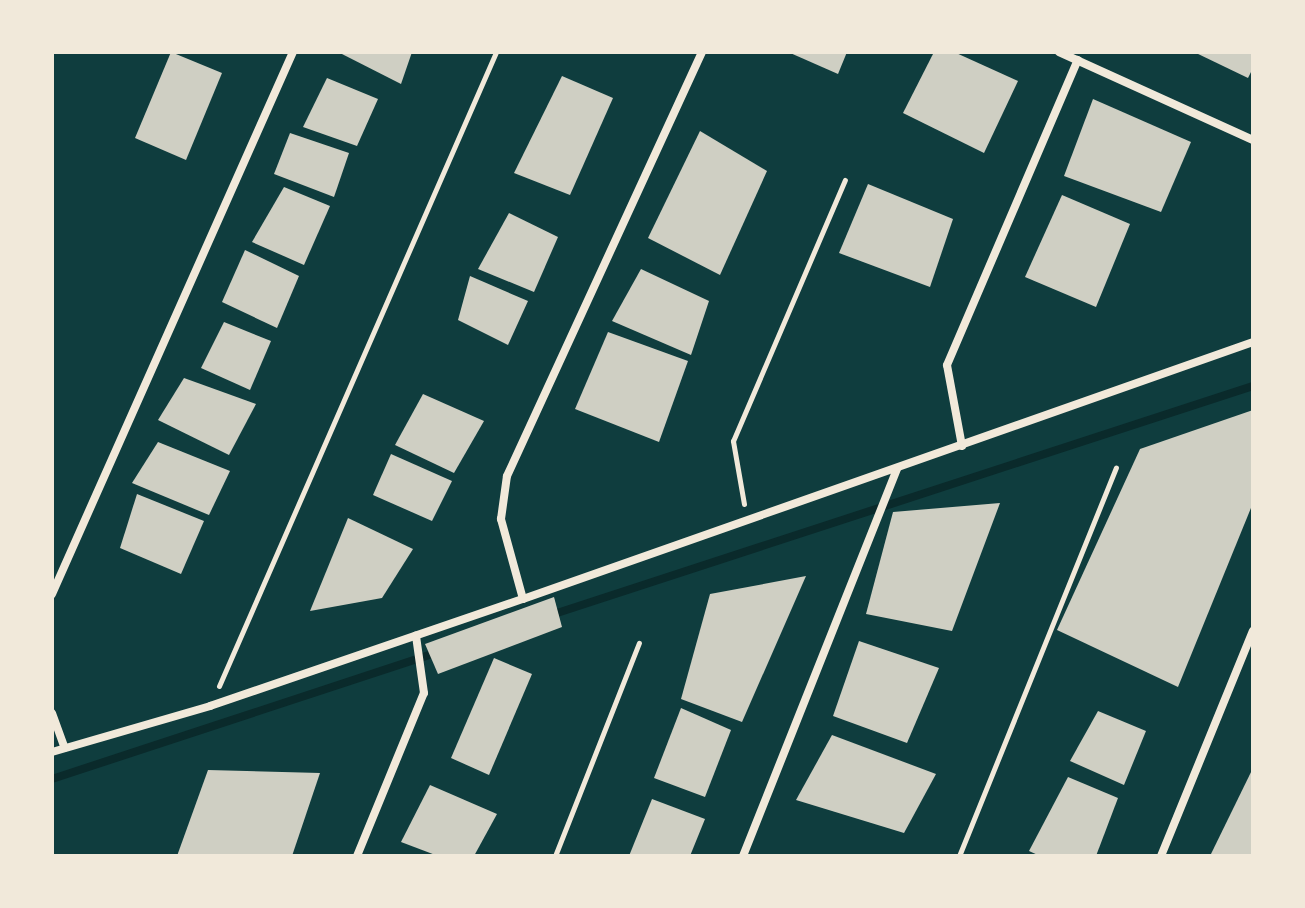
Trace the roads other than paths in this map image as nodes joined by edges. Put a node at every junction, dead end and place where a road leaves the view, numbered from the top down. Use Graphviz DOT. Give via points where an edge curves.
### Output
graph roads {
  1 [pos="293,52"];
  2 [pos="702,52"];
  3 [pos="1059,52"];
  4 [pos="1078,60"];
  5 [pos="1253,140"];
  6 [pos="1253,342"];
  7 [pos="962,446"];
  8 [pos="897,469"];
  9 [pos="52,594"];
  10 [pos="523,599"];
  11 [pos="1253,631"];
  12 [pos="416,636"];
  13 [pos="52,713"];
  14 [pos="65,748"];
  15 [pos="52,752"];
  16 [pos="357,856"];
  17 [pos="743,856"];
  18 [pos="1161,856"];
  1 -- 9 [label="street"];
  2 -- 10 [label="street" via="507,476 501,519"];
  3 -- 4 [label="street"];
  4 -- 5 [label="street"];
  4 -- 7 [label="street" via="947,365"];
  6 -- 7 [label="street"];
  7 -- 8 [label="street"];
  8 -- 10 [label="street"];
  8 -- 17 [label="street"];
  10 -- 12 [label="street"];
  11 -- 18 [label="street"];
  12 -- 14 [label="street" via="210,706"];
  12 -- 16 [label="street" via="424,693"];
  13 -- 14 [label="street"];
  14 -- 15 [label="street"];
}
